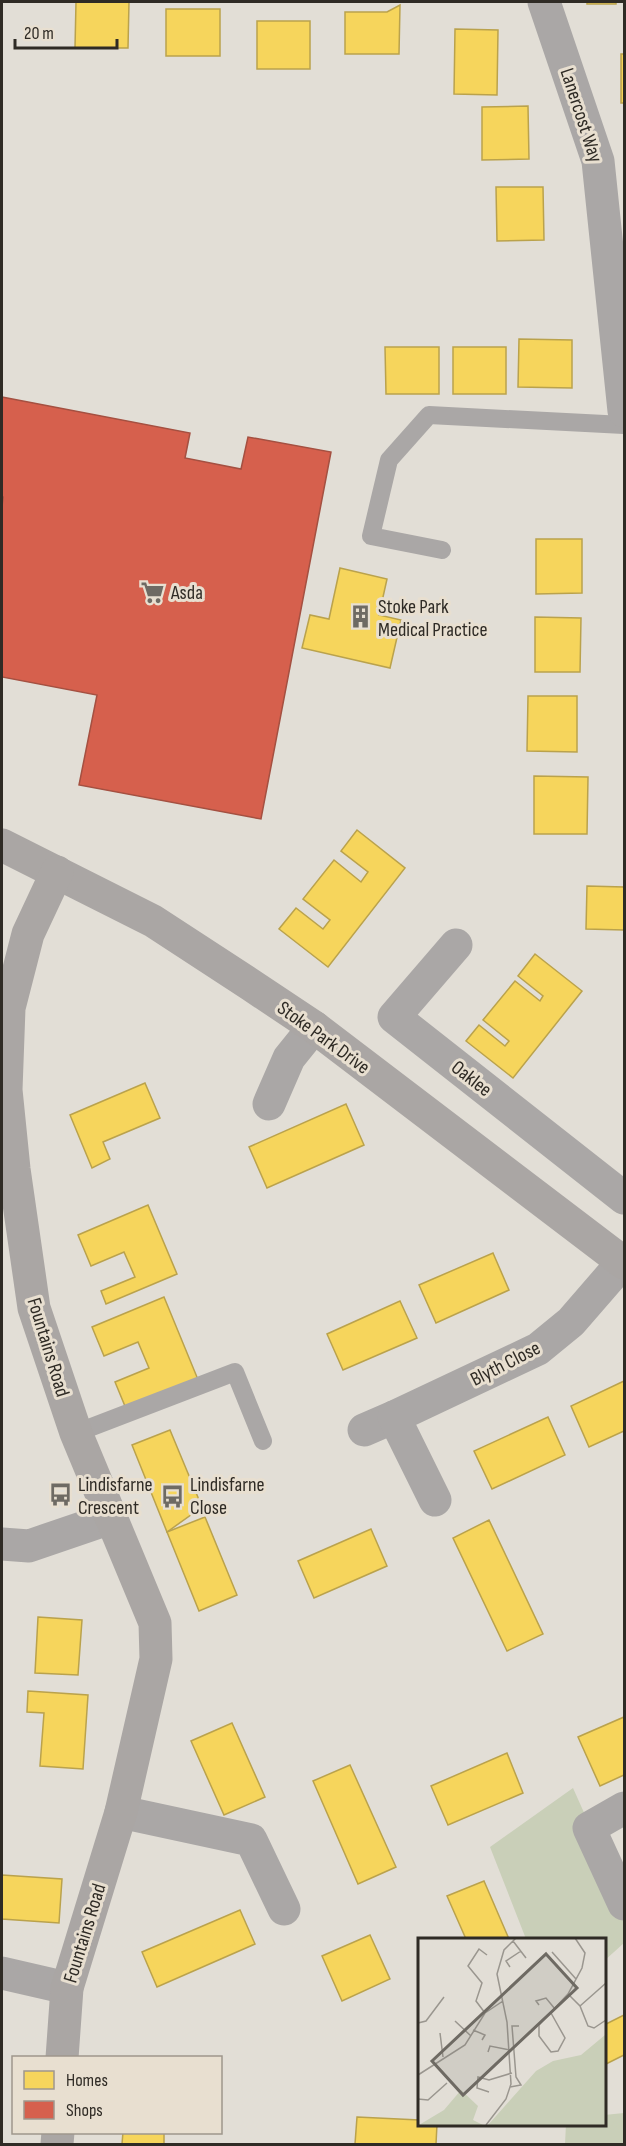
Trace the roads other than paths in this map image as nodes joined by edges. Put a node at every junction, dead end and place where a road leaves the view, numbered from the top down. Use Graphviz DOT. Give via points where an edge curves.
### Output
graph roads {
  1 [pos="544,2"];
  2 [pos="611,160"];
  3 [pos="624,411"];
  4 [pos="624,425"];
  5 [pos="442,550"];
  6 [pos="2,845"];
  7 [pos="57,872"];
  8 [pos="456,945"];
  9 [pos="314,1027"];
  10 [pos="269,1104"];
  11 [pos="8,1169"];
  12 [pos="624,1198"];
  13 [pos="624,1262"];
  14 [pos="394,1417"];
  15 [pos="364,1430"];
  16 [pos="76,1433"];
  17 [pos="263,1441"];
  18 [pos="435,1500"];
  19 [pos="111,1518"];
  20 [pos="2,1544"];
  21 [pos="624,1808"];
  22 [pos="121,1812"];
  23 [pos="624,1904"];
  24 [pos="284,1909"];
  25 [pos="2,1972"];
  26 [pos="67,1988"];
  27 [pos="62,2056"];
  1 -- 2 [label="street, Lanercost Way"];
  2 -- 3 [label="street, Lanercost Way"];
  4 -- 5 [label="lane" via="429,415 389,460 370,536"];
  6 -- 7 [label="street, Stoke Park Drive"];
  7 -- 9 [label="street, Stoke Park Drive" via="153,921"];
  7 -- 11 [label="street, Fountains Road" via="28,934 9,1008"];
  8 -- 12 [label="street, Oaklee" via="394,1017"];
  9 -- 10 [label="street" via="289,1058"];
  9 -- 13 [label="street, Stoke Park Drive"];
  11 -- 16 [label="street, Fountains Road" via="34,1308"];
  13 -- 14 [label="street, Blyth Close" via="571,1322 538,1349"];
  14 -- 15 [label="street, Blyth Close"];
  14 -- 18 [label="street"];
  16 -- 17 [label="lane" via="235,1372"];
  16 -- 19 [label="street, Fountains Road"];
  19 -- 20 [label="street" via="29,1546"];
  19 -- 22 [label="street, Fountains Road" via="155,1623 156,1650"];
  21 -- 23 [label="street" via="589,1828"];
  22 -- 24 [label="street" via="251,1840"];
  22 -- 26 [label="street, Fountains Road"];
  25 -- 26 [label="street"];
  26 -- 27 [label="street, Fountains Road"];
}
